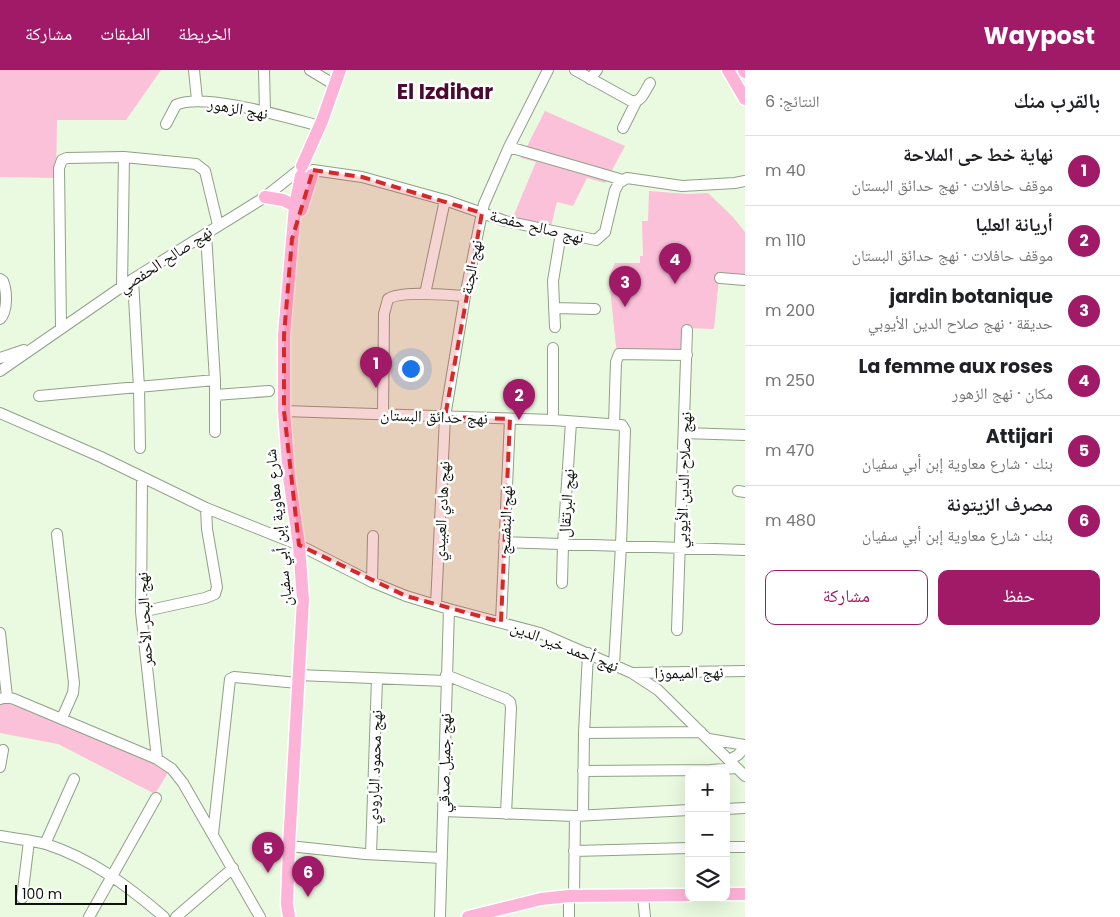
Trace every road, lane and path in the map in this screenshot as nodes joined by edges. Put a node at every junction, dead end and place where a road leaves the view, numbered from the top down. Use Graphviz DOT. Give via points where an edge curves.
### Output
graph roads {
  1 [pos="194,70"];
  2 [pos="264,70"];
  3 [pos="310,70"];
  4 [pos="340,70"];
  5 [pos="548,70"];
  6 [pos="575,70"];
  7 [pos="597,70"];
  8 [pos="728,70"];
  9 [pos="590,79"];
  10 [pos="650,83"];
  11 [pos="335,85"];
  12 [pos="745,99"];
  13 [pos="196,100"];
  14 [pos="636,102"];
  15 [pos="265,112"];
  16 [pos="321,123"];
  17 [pos="166,124"];
  18 [pos="624,128"];
  19 [pos="509,147"];
  20 [pos="124,157"];
  21 [pos="306,171"];
  22 [pos="623,180"];
  23 [pos="740,182"];
  24 [pos="264,197"];
  25 [pos="444,200"];
  26 [pos="295,206"];
  27 [pos="482,213"];
  28 [pos="218,225"];
  29 [pos="561,233"];
  30 [pos="206,234"];
  31 [pos="292,239"];
  32 [pos="720,278"];
  33 [pos="0,279"];
  34 [pos="133,279"];
  35 [pos="745,280"];
  36 [pos="122,287"];
  37 [pos="425,294"];
  38 [pos="465,296"];
  39 [pos="554,308"];
  40 [pos="595,309"];
  41 [pos="0,319"];
  42 [pos="555,327"];
  43 [pos="61,328"];
  44 [pos="687,330"];
  45 [pos="32,348"];
  46 [pos="553,348"];
  47 [pos="687,355"];
  48 [pos="0,358"];
  49 [pos="0,371"];
  50 [pos="214,380"];
  51 [pos="139,388"];
  52 [pos="269,391"];
  53 [pos="215,395"];
  54 [pos="39,396"];
  55 [pos="284,411"];
  56 [pos="0,413"];
  57 [pos="384,415"];
  58 [pos="445,417"];
  59 [pos="510,419"];
  60 [pos="553,420"];
  61 [pos="571,422"];
  62 [pos="614,424"];
  63 [pos="215,432"];
  64 [pos="684,433"];
  65 [pos="745,435"];
  66 [pos="140,448"];
  67 [pos="142,478"];
  68 [pos="206,508"];
  69 [pos="57,534"];
  70 [pos="373,536"];
  71 [pos="504,542"];
  72 [pos="563,544"];
  73 [pos="299,545"];
  74 [pos="621,546"];
  75 [pos="680,548"];
  76 [pos="745,550"];
  77 [pos="372,582"];
  78 [pos="562,583"];
  79 [pos="436,605"];
  80 [pos="449,609"];
  81 [pos="141,612"];
  82 [pos="502,622"];
  83 [pos="677,630"];
  84 [pos="0,633"];
  85 [pos="0,638"];
  86 [pos="588,652"];
  87 [pos="614,664"];
  88 [pos="745,671"];
  89 [pos="632,673"];
  90 [pos="446,678"];
  91 [pos="298,679"];
  92 [pos="377,679"];
  93 [pos="3,698"];
  94 [pos="62,718"];
  95 [pos="584,733"];
  96 [pos="705,736"];
  97 [pos="745,746"];
  98 [pos="2,750"];
  99 [pos="745,751"];
  100 [pos="727,758"];
  101 [pos="157,759"];
  102 [pos="0,767"];
  103 [pos="583,771"];
  104 [pos="741,772"];
  105 [pos="74,779"];
  106 [pos="156,798"];
  107 [pos="745,808"];
  108 [pos="730,809"];
  109 [pos="685,810"];
  110 [pos="443,811"];
  111 [pos="506,814"];
  112 [pos="579,815"];
  113 [pos="213,834"];
  114 [pos="0,836"];
  115 [pos="30,841"];
  116 [pos="45,844"];
  117 [pos="289,846"];
  118 [pos="730,847"];
  119 [pos="745,847"];
  120 [pos="685,848"];
  121 [pos="574,851"];
  122 [pos="371,854"];
  123 [pos="442,858"];
  124 [pos="233,868"];
  125 [pos="113,876"];
  126 [pos="730,894"];
  127 [pos="745,894"];
  128 [pos="572,895"];
  129 [pos="685,895"];
  130 [pos="643,896"];
  131 [pos="22,898"];
  132 [pos="287,904"];
  133 [pos="89,917"];
  134 [pos="164,917"];
  135 [pos="176,917"];
  136 [pos="260,917"];
  137 [pos="284,917"];
  138 [pos="288,917"];
  139 [pos="440,917"];
  140 [pos="468,917"];
  141 [pos="569,917"];
  142 [pos="645,917"];
  1 -- 13 [label="street"];
  2 -- 15 [label="street"];
  3 -- 11 [label="street"];
  4 -- 11 [label="main road, شارع معاوية إبن أبي سفيان"];
  5 -- 19 [label="street, نهج الجنة"];
  6 -- 9 [label="street"];
  7 -- 9 [label="street"];
  8 -- 12 [label="main road"];
  9 -- 14 [label="street"];
  10 -- 14 [label="street"];
  11 -- 16 [label="main road, شارع معاوية إبن أبي سفيان"];
  13 -- 15 [label="street, نهج الزهور"];
  13 -- 17 [label="street, نهج الزهور" via="176,105"];
  14 -- 18 [label="street"];
  15 -- 16 [label="street, نهج الزهور"];
  16 -- 21 [label="main road, شارع معاوية إبن أبي سفيان"];
  19 -- 22 [label="street"];
  19 -- 27 [label="street, نهج الجنة"];
  20 -- 28 [label="street" via="202,167"];
  20 -- 36 [label="street"];
  20 -- 43 [label="street" via="67,158 60,162"];
  21 -- 24 [label="street, نهج صالح الحفصي"];
  21 -- 25 [label="street, نهج صالح حفصة" via="362,177"];
  21 -- 26 [label="main road, شارع معاوية إبن أبي سفيان"];
  21 -- 31 [label="main road, شارع معاوية إبن أبي سفيان"];
  22 -- 23 [label="street" via="682,186"];
  22 -- 29 [label="street, نهج صالح حفصة" via="615,190 602,236 596,240"];
  24 -- 26 [label="main road"];
  24 -- 28 [label="street, نهج صالح الحفصي"];
  25 -- 27 [label="street, نهج صالح حفصة"];
  25 -- 37 [label="street"];
  26 -- 31 [label="main road, شارع معاوية إبن أبي سفيان"];
  27 -- 29 [label="street, نهج صالح حفصة"];
  27 -- 38 [label="street, نهج الجنة"];
  28 -- 30 [label="street, نهج صالح الحفصي"];
  29 -- 39 [label="street" via="553,281"];
  30 -- 34 [label="street, نهج صالح الحفصي"];
  30 -- 50 [label="street"];
  31 -- 55 [label="main road, شارع معاوية إبن أبي سفيان" via="284,334"];
  32 -- 35 [label="street"];
  33 -- 41 [label="street" via="5,287 5,310"];
  34 -- 36 [label="street, نهج صالح الحفصي"];
  34 -- 51 [label="street"];
  36 -- 43 [label="street, نهج صالح الحفصي"];
  37 -- 38 [label="street"];
  37 -- 57 [label="street" via="393,296 385,305"];
  38 -- 58 [label="street, نهج الجنة"];
  39 -- 40 [label="street"];
  39 -- 42 [label="street"];
  43 -- 45 [label="street, نهج صالح الحفصي"];
  44 -- 47 [label="street, نهج صلاح الدين الأيوبي"];
  45 -- 48 [label="street, نهج صالح الحفصي"];
  45 -- 49 [label="street, نهج صالح الحفصي"];
  46 -- 60 [label="street"];
  47 -- 62 [label="street" via="619,354"];
  47 -- 64 [label="street, نهج صلاح الدين الأيوبي"];
  50 -- 51 [label="street"];
  50 -- 53 [label="street"];
  51 -- 54 [label="street"];
  51 -- 66 [label="street"];
  52 -- 53 [label="street"];
  53 -- 63 [label="street"];
  55 -- 57 [label="street, نهج حدائق البستان"];
  55 -- 73 [label="main road, شارع معاوية إبن أبي سفيان"];
  56 -- 67 [label="street, نهج أحمد خير الدين"];
  57 -- 58 [label="street, نهج حدائق البستان"];
  58 -- 59 [label="street, نهج حدائق البستان"];
  58 -- 79 [label="street, نهج هادي العبيدي"];
  59 -- 60 [label="street, نهج حدائق البستان"];
  59 -- 71 [label="street, نهج البنفسج"];
  60 -- 61 [label="street, نهج حدائق البستان"];
  61 -- 62 [label="street, نهج حدائق البستان"];
  61 -- 72 [label="street, نهج البرتقال"];
  62 -- 74 [label="street" via="625,430"];
  64 -- 65 [label="street"];
  64 -- 75 [label="street, نهج صلاح الدين الأيوبي"];
  67 -- 68 [label="street, نهج أحمد خير الدين"];
  67 -- 81 [label="street, نهج البحر الأحمر"];
  68 -- 73 [label="street, نهج أحمد خير الدين"];
  68 -- 81 [label="street" via="217,587 215,594"];
  69 -- 94 [label="street" via="74,683"];
  70 -- 77 [label="street"];
  71 -- 72 [label="street"];
  71 -- 82 [label="street, نهج البنفسج"];
  72 -- 74 [label="street"];
  72 -- 78 [label="street, نهج البرتقال"];
  73 -- 77 [label="street, نهج أحمد خير الدين"];
  73 -- 91 [label="main road, شارع معاوية إبن أبي سفيان" via="303,600"];
  74 -- 75 [label="street"];
  74 -- 87 [label="street"];
  75 -- 76 [label="street"];
  75 -- 83 [label="street, نهج صلاح الدين الأيوبي"];
  77 -- 79 [label="street, نهج أحمد خير الدين"];
  79 -- 80 [label="street, نهج أحمد خير الدين"];
  80 -- 82 [label="street, نهج أحمد خير الدين"];
  80 -- 90 [label="street, نهج جميل صدقي"];
  81 -- 101 [label="street, نهج البحر الأحمر"];
  82 -- 86 [label="street, نهج أحمد خير الدين"];
  84 -- 85 [label="street"];
  85 -- 93 [label="street"];
  86 -- 87 [label="street, نهج أحمد خير الدين"];
  86 -- 95 [label="street"];
  87 -- 89 [label="street, نهج أحمد خير الدين"];
  88 -- 89 [label="street, نهج الميموزا"];
  89 -- 96 [label="street, نهج أحمد خير الدين" via="658,690"];
  90 -- 92 [label="street"];
  90 -- 110 [label="street, نهج جميل صدقي"];
  90 -- 111 [label="street" via="510,702"];
  91 -- 92 [label="street"];
  91 -- 113 [label="street" via="230,679"];
  91 -- 117 [label="main road, شارع معاوية إبن أبي سفيان"];
  92 -- 122 [label="street, نهج محمود البارودي"];
  93 -- 94 [label="street"];
  94 -- 101 [label="street"];
  95 -- 96 [label="street"];
  95 -- 103 [label="street"];
  96 -- 97 [label="street"];
  96 -- 100 [label="street, نهج أحمد خير الدين"];
  97 -- 100 [label="street" via="734,748"];
  98 -- 102 [label="street"];
  99 -- 104 [label="street"];
  100 -- 104 [label="street, نهج أحمد خير الدين"];
  101 -- 113 [label="street" via="178,775"];
  103 -- 104 [label="street"];
  103 -- 112 [label="street"];
  105 -- 116 [label="street"];
  106 -- 125 [label="street"];
  107 -- 108 [label="street"];
  109 -- 112 [label="street"];
  110 -- 111 [label="street"];
  110 -- 123 [label="street, نهج جميل صدقي"];
  111 -- 112 [label="street"];
  112 -- 121 [label="street"];
  113 -- 124 [label="street"];
  114 -- 115 [label="street"];
  115 -- 116 [label="street"];
  115 -- 131 [label="street"];
  116 -- 125 [label="street"];
  117 -- 122 [label="street"];
  117 -- 132 [label="main road, شارع معاوية إبن أبي سفيان"];
  118 -- 119 [label="street"];
  120 -- 121 [label="street"];
  121 -- 128 [label="street"];
  122 -- 123 [label="street"];
  123 -- 139 [label="street, نهج جميل صدقي"];
  124 -- 135 [label="street"];
  124 -- 136 [label="street"];
  125 -- 133 [label="street"];
  125 -- 134 [label="street"];
  126 -- 127 [label="main road"];
  128 -- 130 [label="main road"];
  128 -- 140 [label="main road" via="541,899"];
  128 -- 141 [label="street"];
  129 -- 130 [label="main road"];
  130 -- 142 [label="street"];
  132 -- 137 [label="main road, شارع معاوية إبن أبي سفيان"];
  132 -- 138 [label="main road, شارع معاوية إبن أبي سفيان"];
}
